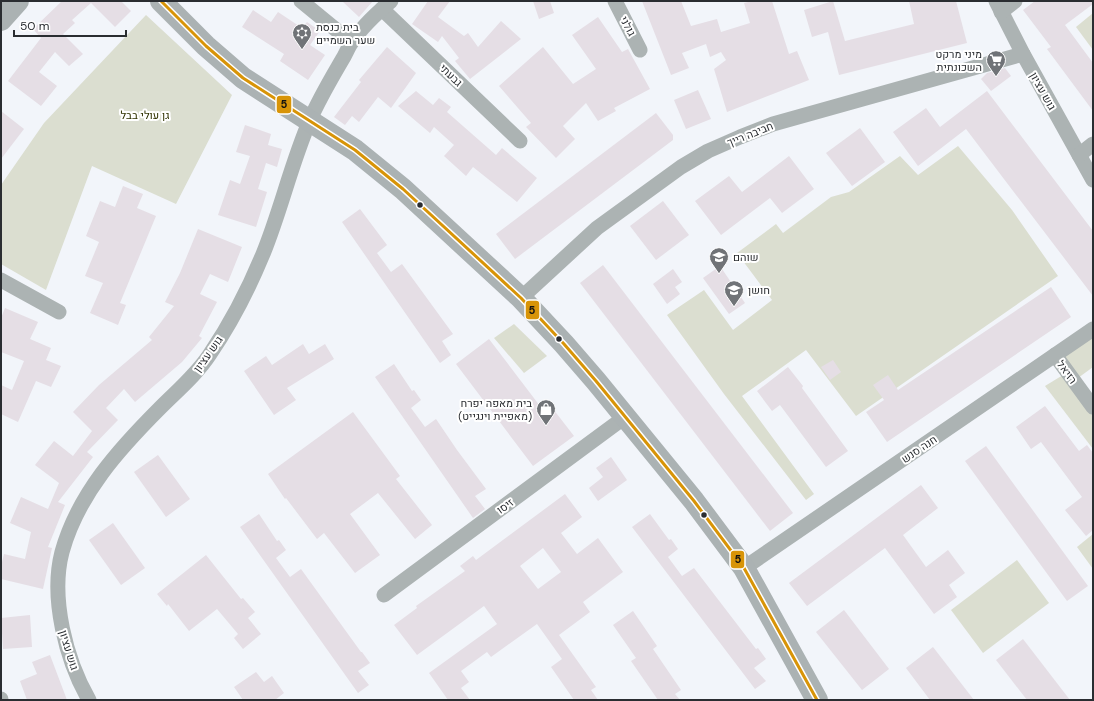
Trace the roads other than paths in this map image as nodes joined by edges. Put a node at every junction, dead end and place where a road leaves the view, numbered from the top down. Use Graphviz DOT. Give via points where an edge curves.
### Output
graph roads {
  1 [pos="18,1"];
  2 [pos="161,1"];
  3 [pos="301,1"];
  4 [pos="615,1"];
  5 [pos="1015,1"];
  6 [pos="386,5"];
  7 [pos="999,6"];
  8 [pos="1,20"];
  9 [pos="351,42"];
  10 [pos="640,50"];
  11 [pos="1023,54"];
  12 [pos="310,120"];
  13 [pos="520,141"];
  14 [pos="1093,144"];
  15 [pos="1079,155"];
  16 [pos="1093,180"];
  17 [pos="1,280"];
  18 [pos="521,298"];
  19 [pos="59,312"];
  20 [pos="1093,329"];
  21 [pos="1055,355"];
  22 [pos="1093,407"];
  23 [pos="625,417"];
  24 [pos="744,568"];
  25 [pos="384,595"];
  26 [pos="815,698"];
  27 [pos="86,699"];
  1 -- 8 [label="street"];
  2 -- 12 [label="street" via="206,46 243,78"];
  3 -- 9 [label="street"];
  4 -- 10 [label="street, גולני"];
  5 -- 7 [label="street"];
  6 -- 9 [label="street, גוש עציון"];
  6 -- 13 [label="street, גבעתי"];
  7 -- 11 [label="street, גוש עציון"];
  9 -- 12 [label="street, גוש עציון"];
  11 -- 15 [label="street, גוש עציון"];
  11 -- 18 [label="street, חביבה רייך" via="773,124 708,151 681,166 596,228"];
  12 -- 18 [label="street" via="355,150 403,189"];
  12 -- 27 [label="street, גוש עציון" via="263,254 230,322 209,356 187,382 134,434 109,464 86,494 71,525 62,554 58,585 60,617 69,653"];
  14 -- 15 [label="street"];
  15 -- 16 [label="street, גוש עציון"];
  17 -- 19 [label="street"];
  18 -- 23 [label="street" via="564,344"];
  20 -- 21 [label="street, חנה סנש"];
  21 -- 22 [label="street, רזיאל"];
  21 -- 24 [label="street, חנה סנש"];
  23 -- 24 [label="street" via="694,501"];
  23 -- 25 [label="street, זיסו"];
  24 -- 26 [label="street"];
}
